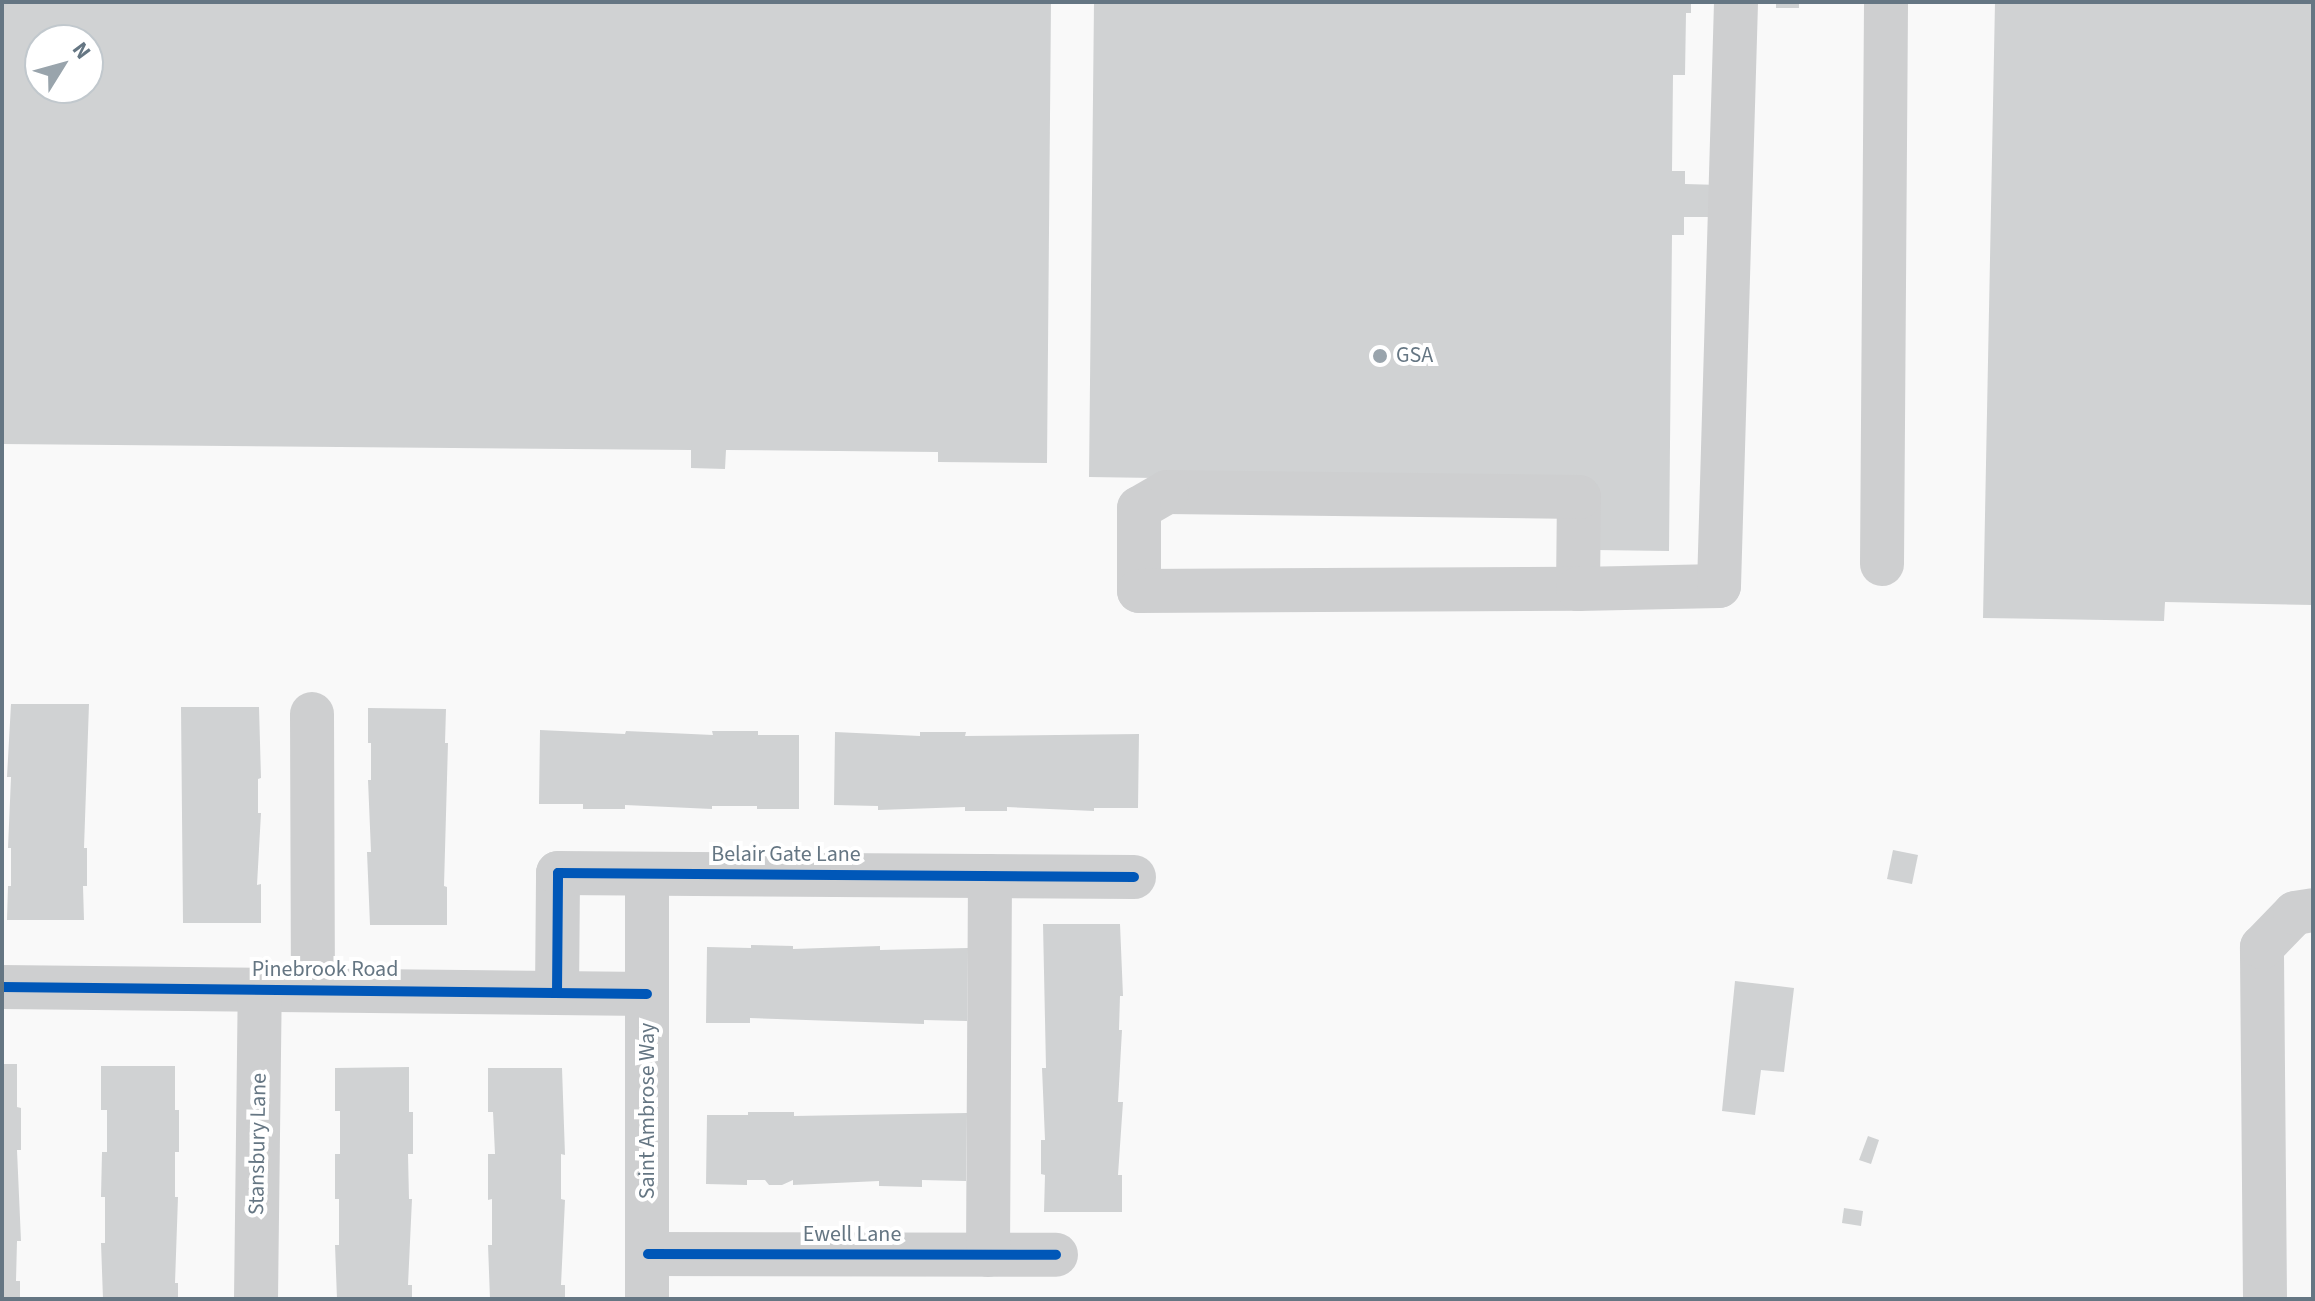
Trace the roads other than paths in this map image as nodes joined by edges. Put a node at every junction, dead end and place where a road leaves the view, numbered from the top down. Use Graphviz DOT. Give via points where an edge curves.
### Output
graph roads {
  1 [pos="1736,2"];
  2 [pos="1886,2"];
  3 [pos="1882,564"];
  4 [pos="1578,589"];
  5 [pos="312,714"];
  6 [pos="647,875"];
  7 [pos="990,876"];
  8 [pos="1134,877"];
  9 [pos="2313,910"];
  10 [pos="2,987"];
  11 [pos="260,990"];
  12 [pos="313,990"];
  13 [pos="557,993"];
  14 [pos="647,994"];
  15 [pos="648,1254"];
  16 [pos="988,1255"];
  17 [pos="1056,1255"];
  18 [pos="256,1299"];
  19 [pos="647,1299"];
  20 [pos="2265,1299"];
  1 -- 4 [label="street" via="1719,586"];
  2 -- 3 [label="street"];
  4 -- 4 [label="street" via="1139,591 1139,508 1167,492 1579,497"];
  5 -- 12 [label="street"];
  6 -- 7 [label="street, Belair Gate Lane"];
  6 -- 13 [label="street, Belair Gate Lane" via="558,873"];
  6 -- 14 [label="street, Saint Ambrose Way"];
  7 -- 8 [label="street, Belair Gate Lane"];
  7 -- 16 [label="street"];
  9 -- 20 [label="street" via="2295,913 2262,947"];
  10 -- 11 [label="street, Pinebrook Road"];
  11 -- 12 [label="street, Pinebrook Road"];
  11 -- 18 [label="street, Stansbury Lane"];
  12 -- 13 [label="street, Pinebrook Road"];
  13 -- 14 [label="street, Pinebrook Road"];
  14 -- 15 [label="street, Saint Ambrose Way"];
  15 -- 16 [label="street, Ewell Lane"];
  15 -- 19 [label="street, Saint Ambrose Way"];
  16 -- 17 [label="street, Ewell Lane"];
}
